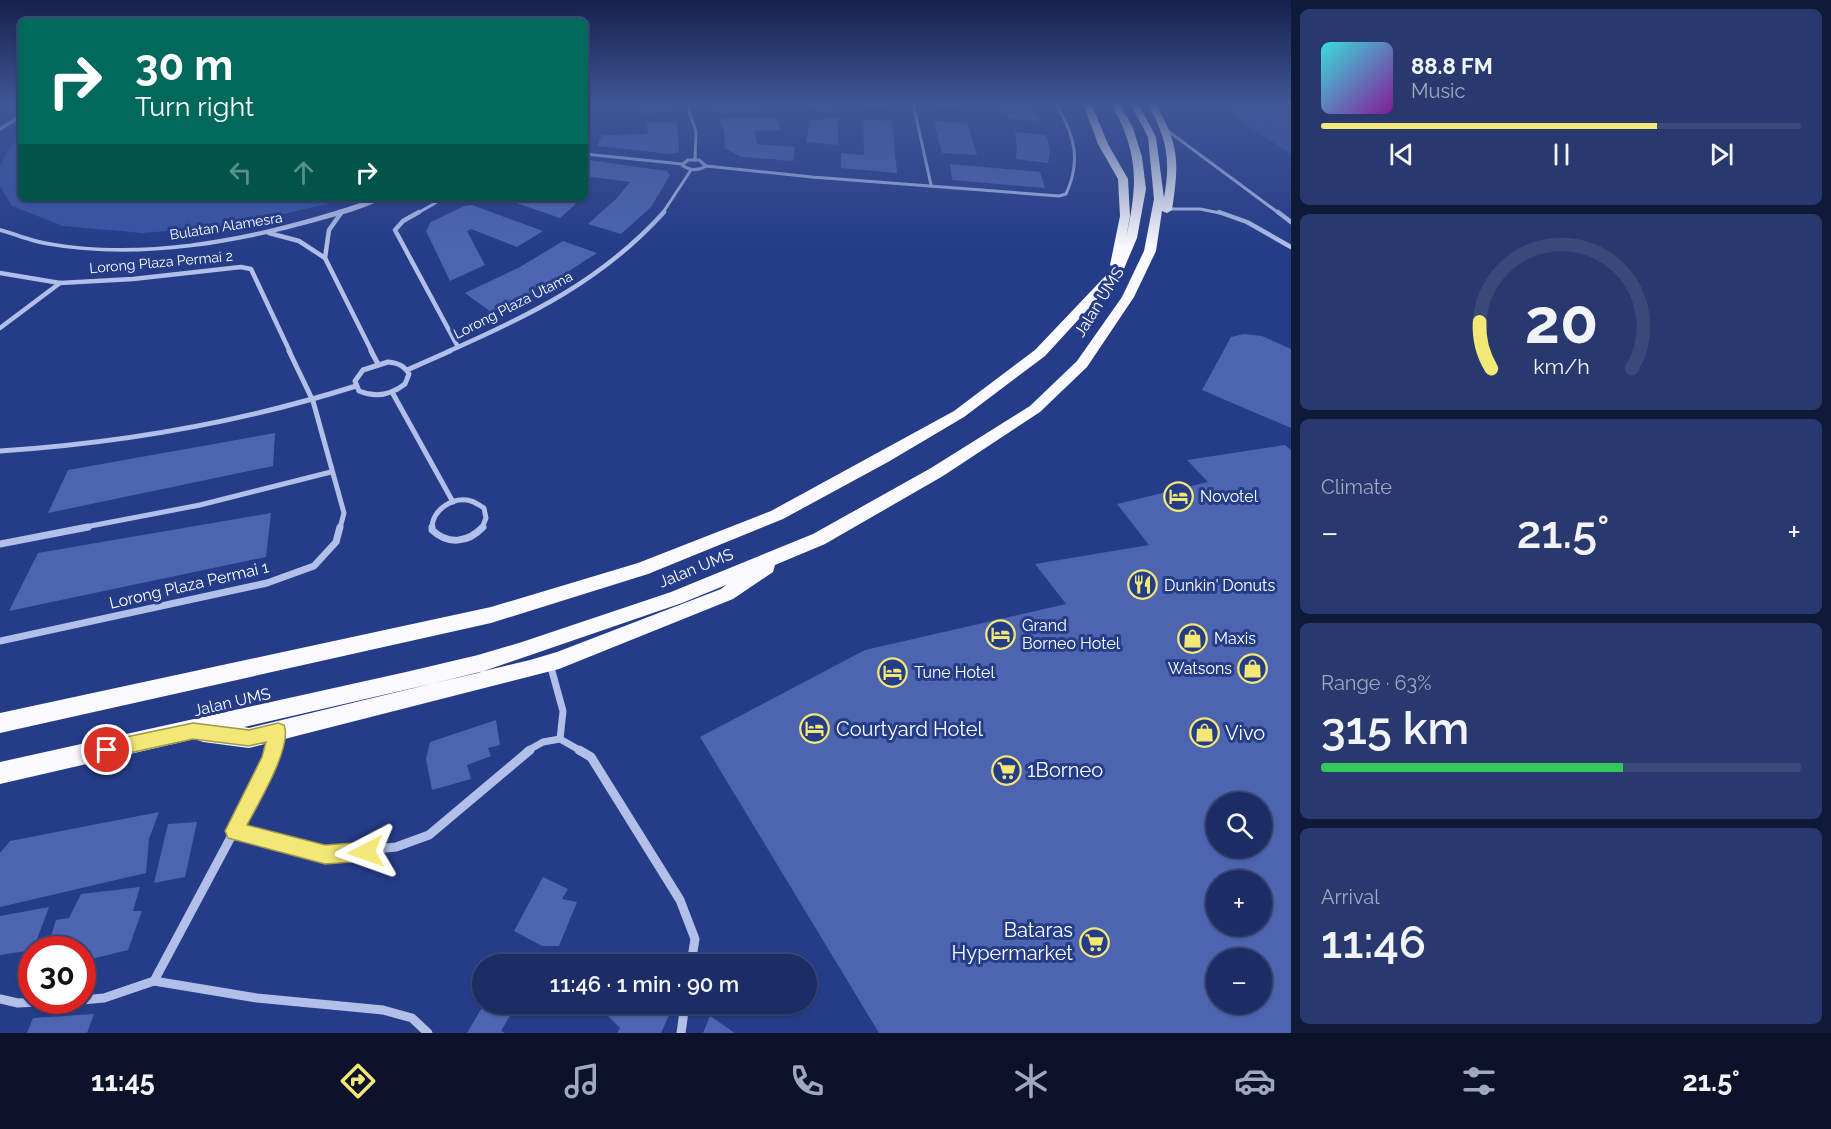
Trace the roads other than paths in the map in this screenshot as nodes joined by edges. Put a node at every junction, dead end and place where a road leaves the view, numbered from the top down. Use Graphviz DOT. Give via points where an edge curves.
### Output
graph roads {
  1 [pos="695,151"];
  2 [pos="924,151"];
  3 [pos="1076,151"];
  4 [pos="1107,151"];
  5 [pos="1135,151"];
  6 [pos="1154,151"];
  7 [pos="1173,151"];
  8 [pos="1195,151"];
  9 [pos="588,154"];
  10 [pos="695,160"];
  11 [pos="682,164"];
  12 [pos="706,166"];
  13 [pos="691,170"];
  14 [pos="931,185"];
  15 [pos="373,201"];
  16 [pos="439,201"];
  17 [pos="1167,209"];
  18 [pos="341,213"];
  19 [pos="1291,222"];
  20 [pos="0,230"];
  21 [pos="270,233"];
  22 [pos="1291,247"];
  23 [pos="325,258"];
  24 [pos="1117,272"];
  25 [pos="0,273"];
  26 [pos="60,283"];
  27 [pos="1128,297"];
  28 [pos="0,328"];
  29 [pos="458,347"];
  30 [pos="378,364"];
  31 [pos="407,369"];
  32 [pos="356,386"];
  33 [pos="392,392"];
  34 [pos="313,401"];
  35 [pos="0,452"];
  36 [pos="331,472"];
  37 [pos="453,502"];
  38 [pos="0,544"];
  39 [pos="790,551"];
  40 [pos="0,641"];
  41 [pos="549,663"];
  42 [pos="0,723"];
  43 [pos="193,731"];
  44 [pos="278,731"];
  45 [pos="560,739"];
  46 [pos="0,773"];
  47 [pos="234,831"];
  48 [pos="693,954"];
  49 [pos="154,981"];
  50 [pos="0,999"];
  51 [pos="96,999"];
  52 [pos="18,1003"];
  53 [pos="684,1014"];
  54 [pos="428,1033"];
  55 [pos="681,1033"];
  1 -- 10 [label="street"];
  2 -- 14 [label="street"];
  3 -- 14 [label="street" via="1075,178 1066,194 1059,196"];
  4 -- 24 [label="highway" via="1123,179 1125,216 1116,254"];
  5 -- 24 [label="highway, Jalan UMS" via="1141,189 1132,238"];
  6 -- 27 [label="highway, Jalan UMS" via="1159,199 1149,251"];
  7 -- 17 [label="highway" via="1175,160"];
  8 -- 19 [label="street"];
  9 -- 11 [label="street"];
  10 -- 11 [label="street"];
  10 -- 12 [label="street"];
  11 -- 13 [label="street"];
  12 -- 13 [label="street"];
  12 -- 14 [label="street"];
  13 -- 29 [label="street, Lorong Plaza Utama" via="681,192 657,223 624,253 582,283"];
  15 -- 18 [label="street, Bulatan Alamesra"];
  16 -- 29 [label="street" via="403,221 395,230"];
  17 -- 22 [label="street" via="1199,207 1226,213 1247,220"];
  17 -- 27 [label="highway" via="1153,272"];
  18 -- 21 [label="street, Bulatan Alamesra"];
  18 -- 23 [label="street" via="329,230"];
  20 -- 21 [label="street, Bulatan Alamesra" via="23,240 95,249 180,247"];
  21 -- 23 [label="street" via="297,240"];
  23 -- 30 [label="street"];
  24 -- 42 [label="highway, Jalan UMS" via="1040,353 959,414 777,515 642,569 491,615"];
  25 -- 26 [label="street, Lorong Plaza Permai 2"];
  26 -- 28 [label="street"];
  26 -- 34 [label="street, Lorong Plaza Permai 2" via="241,267 251,270"];
  27 -- 39 [label="highway, Jalan UMS" via="1082,364 1035,409 937,472 819,539"];
  29 -- 31 [label="street, Lorong Plaza Utama"];
  30 -- 31 [label="street" via="396,363"];
  30 -- 32 [label="street" via="363,370"];
  31 -- 33 [label="street" via="405,384"];
  32 -- 33 [label="street" via="366,394"];
  32 -- 34 [label="street"];
  33 -- 37 [label="street"];
  34 -- 35 [label="street" via="159,434"];
  34 -- 36 [label="street, Lorong Plaza Permai 1"];
  36 -- 38 [label="street" via="200,505"];
  36 -- 40 [label="street, Lorong Plaza Permai 1" via="344,513 336,542 314,566 267,583"];
  37 -- 37 [label="street" via="438,510 432,530 443,539 460,541 483,528 484,508 471,501"];
  39 -- 41 [label="highway" via="736,590"];
  39 -- 43 [label="highway, Jalan UMS" via="676,598 478,664"];
  41 -- 44 [label="highway"];
  41 -- 45 [label="street" via="563,711"];
  43 -- 44 [label="highway" via="249,738"];
  43 -- 46 [label="highway, Jalan UMS"];
  44 -- 47 [label="street" via="270,759"];
  45 -- 47 [label="street" via="543,741 521,755 429,835 396,847 325,854"];
  45 -- 48 [label="street" via="591,758 680,900 695,939"];
  47 -- 49 [label="street"];
  49 -- 51 [label="street"];
  49 -- 54 [label="street" via="257,998 383,1010 412,1018"];
  50 -- 52 [label="street"];
  53 -- 55 [label="street"];
}
